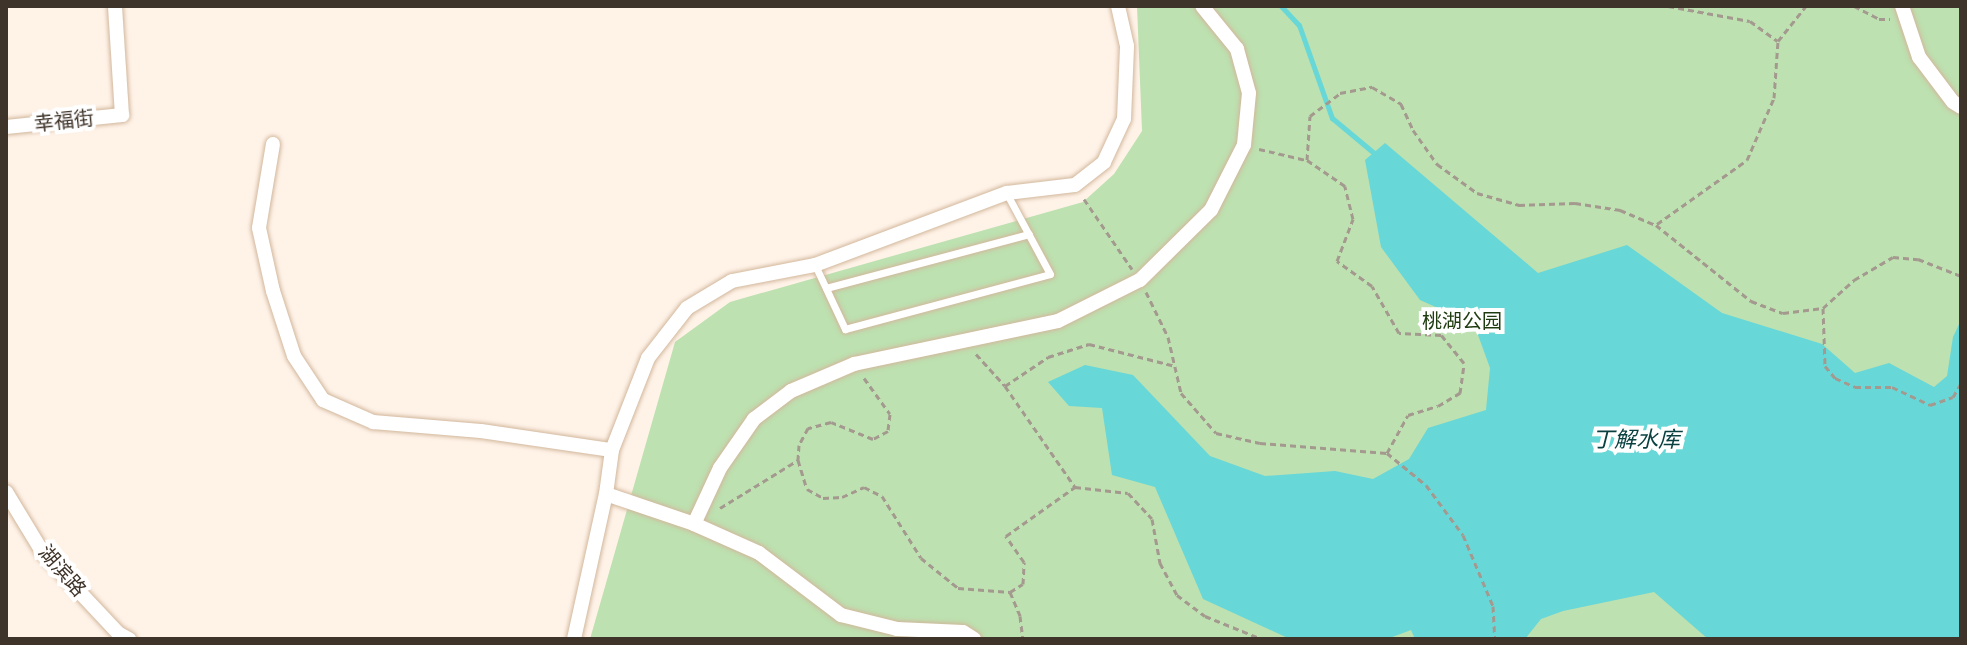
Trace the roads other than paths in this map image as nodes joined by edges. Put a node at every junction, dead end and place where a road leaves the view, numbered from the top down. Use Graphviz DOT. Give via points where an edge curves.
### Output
graph roads {
  1 [pos="115,6"];
  2 [pos="1118,6"];
  3 [pos="1202,6"];
  4 [pos="1904,13"];
  5 [pos="1961,107"];
  6 [pos="6,127"];
  7 [pos="273,144"];
  8 [pos="1007,193"];
  9 [pos="1029,234"];
  10 [pos="815,265"];
  11 [pos="826,288"];
  12 [pos="612,450"];
  13 [pos="6,492"];
  14 [pos="606,494"];
  15 [pos="694,524"];
  16 [pos="129,639"];
  17 [pos="574,639"];
  18 [pos="974,639"];
  1 -- 6 [label="street, 幸福街" via="122,115"];
  2 -- 8 [label="street" via="1127,46 1124,119 1104,162 1075,185"];
  3 -- 15 [label="street" via="1237,49 1249,93 1244,145 1211,210 1140,280 1058,321 854,364 791,391 754,419 720,468"];
  4 -- 5 [label="street" via="1919,57"];
  7 -- 12 [label="street" via="259,228 294,356 323,400 373,422"];
  8 -- 9 [label="lane"];
  8 -- 10 [label="street"];
  9 -- 11 [label="lane"];
  9 -- 11 [label="lane" via="1050,274 845,329"];
  10 -- 11 [label="lane"];
  10 -- 12 [label="street" via="732,281 687,308 648,358"];
  12 -- 14 [label="street"];
  13 -- 16 [label="street, 湖滨路" via="43,553"];
  14 -- 15 [label="street"];
  14 -- 17 [label="street"];
  15 -- 18 [label="street" via="759,553 841,615 897,629 963,632"];
}
